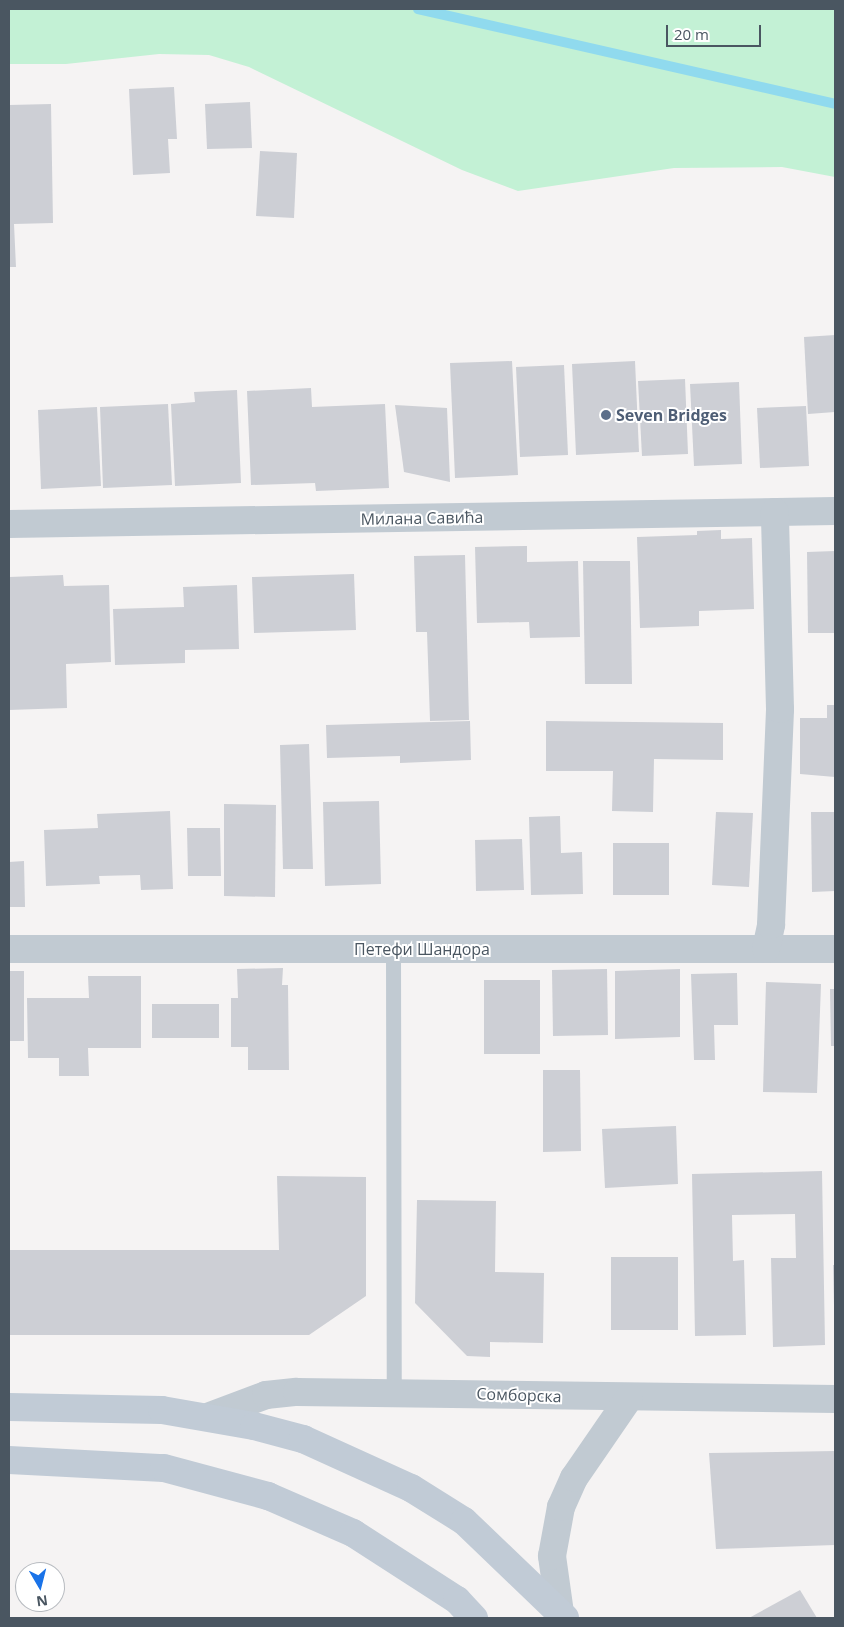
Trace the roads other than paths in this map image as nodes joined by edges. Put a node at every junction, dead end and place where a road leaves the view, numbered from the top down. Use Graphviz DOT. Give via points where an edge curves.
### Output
graph roads {
  1 [pos="775,512"];
  2 [pos="835,512"];
  3 [pos="9,524"];
  4 [pos="9,949"];
  5 [pos="393,949"];
  6 [pos="766,949"];
  7 [pos="835,949"];
  8 [pos="394,1391"];
  9 [pos="629,1398"];
  10 [pos="835,1399"];
  11 [pos="9,1407"];
  12 [pos="207,1418"];
  13 [pos="9,1460"];
  14 [pos="563,1616"];
  15 [pos="474,1618"];
  1 -- 2 [label="street, Милана Савића"];
  1 -- 3 [label="street, Милана Савића"];
  1 -- 6 [label="street" via="780,709 771,925"];
  4 -- 5 [label="street, Петефи Шандора"];
  5 -- 6 [label="street, Петефи Шандора"];
  5 -- 8 [label="lane"];
  6 -- 7 [label="street, Петефи Шандора"];
  8 -- 9 [label="street, Сомборска"];
  8 -- 12 [label="street, Сомборска" via="266,1395"];
  9 -- 10 [label="street, Сомборска"];
  9 -- 14 [label="street" via="574,1478 561,1507 552,1556"];
  11 -- 12 [label="main road" via="105,1407"];
  12 -- 14 [label="main road" via="303,1439 411,1488 464,1521"];
  13 -- 15 [label="main road" via="83,1460 164,1468 268,1496 353,1534 457,1600"];
}
